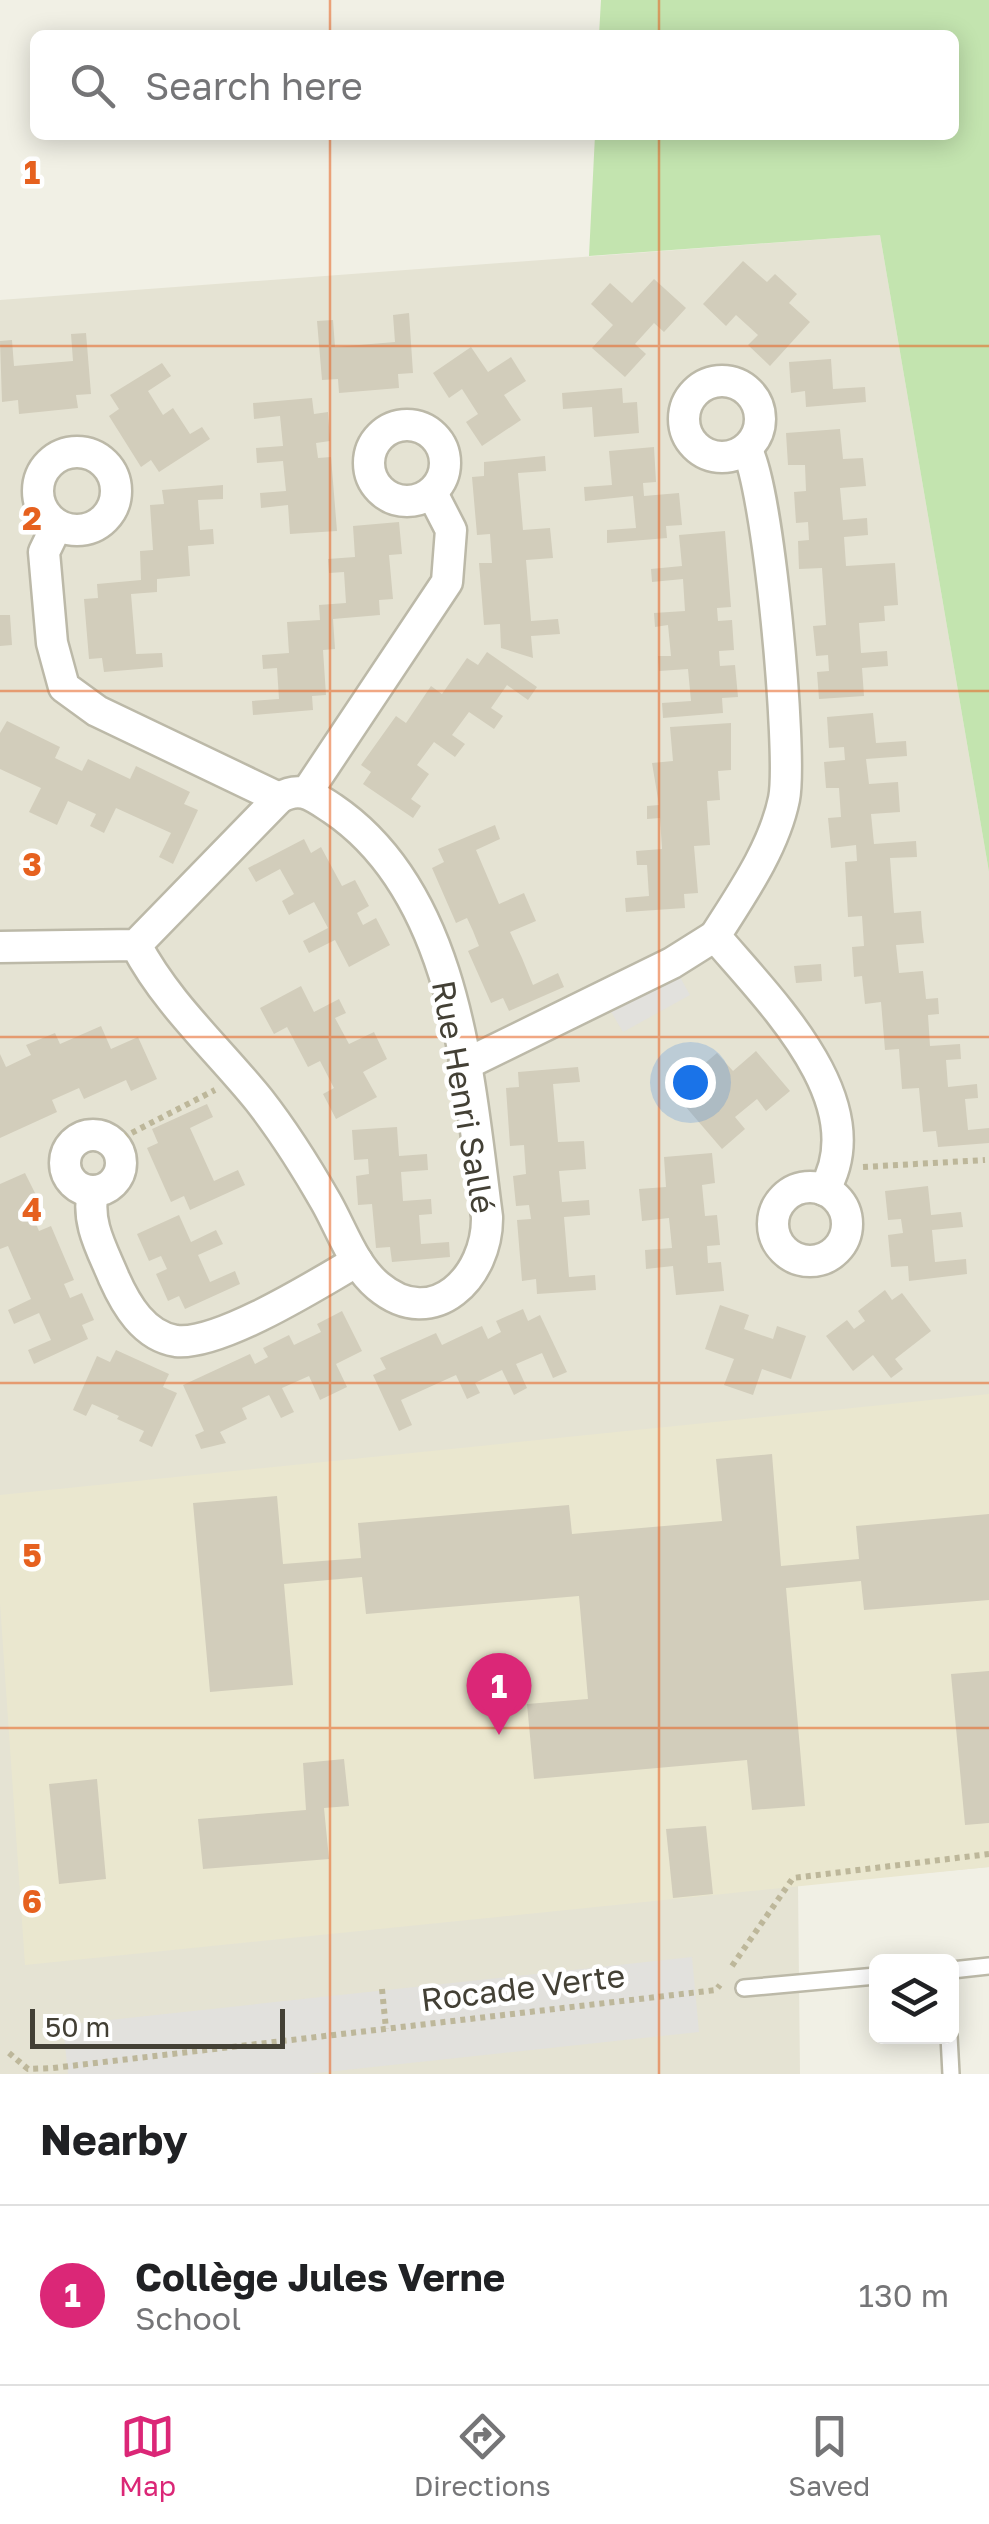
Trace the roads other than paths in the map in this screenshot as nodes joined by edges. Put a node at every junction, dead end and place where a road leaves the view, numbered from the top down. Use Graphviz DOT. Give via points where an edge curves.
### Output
graph roads {
  1 [pos="746,449"];
  2 [pos="432,493"];
  3 [pos="58,525"];
  4 [pos="293,795"];
  5 [pos="714,936"];
  6 [pos="136,945"];
  7 [pos="0,947"];
  8 [pos="464,1065"];
  9 [pos="830,1180"];
  10 [pos="92,1191"];
  11 [pos="357,1262"];
  12 [pos="989,1966"];
  13 [pos="959,1969"];
  14 [pos="869,1977"];
  15 [pos="744,1988"];
  16 [pos="949,2044"];
  17 [pos="951,2074"];
  1 -- 5 [label="street" via="763,496 785,797 762,856"];
  2 -- 4 [label="street" via="451,530 447,582"];
  3 -- 4 [label="street, Rue Henri Sallé" via="44,552 52,643 64,687 112,719"];
  4 -- 6 [label="street"];
  4 -- 8 [label="street, Rue Henri Sallé" via="357,828 398,876 444,978"];
  5 -- 8 [label="street" via="672,964"];
  5 -- 9 [label="street" via="810,1049 836,1133"];
  6 -- 7 [label="street"];
  6 -- 11 [label="street, Rue Henri Sallé" via="171,1000 296,1151"];
  8 -- 11 [label="street, Rue Henri Sallé" via="487,1218 482,1260 458,1290 428,1302 390,1295"];
  10 -- 10 [label="street" via="69,1178 67,1150 90,1134 114,1142 120,1152 120,1171 110,1186"];
  10 -- 11 [label="street" via="91,1222 120,1290 142,1323 174,1340 205,1338"];
  12 -- 13 [label="lane"];
  14 -- 15 [label="lane"];
  16 -- 17 [label="lane"];
}
